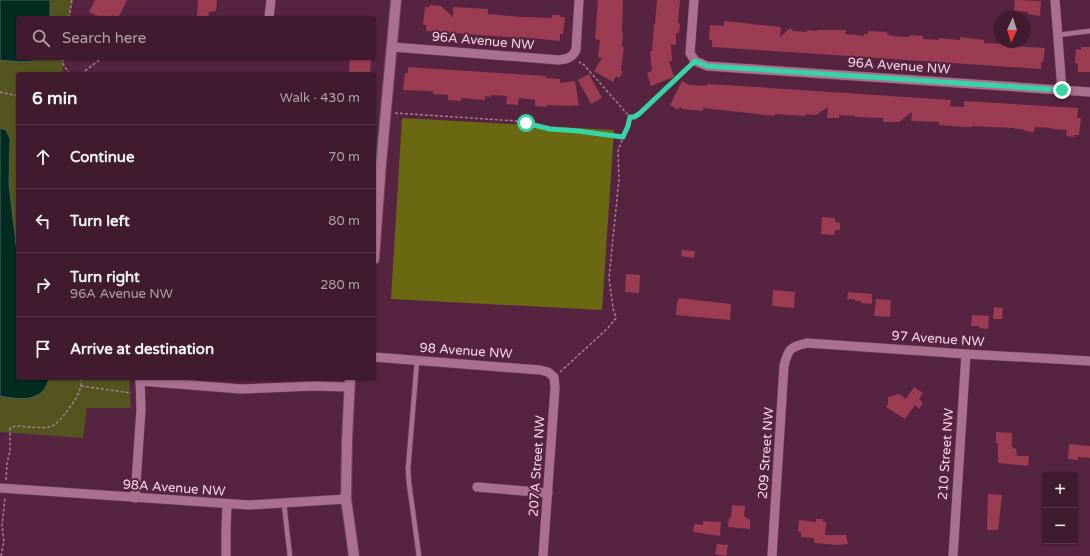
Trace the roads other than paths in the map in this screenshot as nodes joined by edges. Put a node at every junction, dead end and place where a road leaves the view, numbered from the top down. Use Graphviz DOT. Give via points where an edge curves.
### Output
graph roads {
  1 [pos="271,0"];
  2 [pos="396,0"];
  3 [pos="579,0"];
  4 [pos="694,0"];
  5 [pos="1055,0"];
  6 [pos="270,16"];
  7 [pos="1090,32"];
  8 [pos="1058,35"];
  9 [pos="392,47"];
  10 [pos="1062,90"];
  11 [pos="1090,92"];
  12 [pos="378,164"];
  13 [pos="376,212"];
  14 [pos="788,353"];
  15 [pos="966,354"];
  16 [pos="376,358"];
  17 [pos="417,361"];
  18 [pos="1090,361"];
  19 [pos="554,377"];
  20 [pos="140,380"];
  21 [pos="350,383"];
  22 [pos="3,485"];
  23 [pos="477,487"];
  24 [pos="548,493"];
  25 [pos="135,498"];
  26 [pos="346,499"];
  27 [pos="227,504"];
  28 [pos="284,504"];
  29 [pos="226,556"];
  30 [pos="290,556"];
  31 [pos="354,556"];
  32 [pos="419,556"];
  33 [pos="543,556"];
  34 [pos="772,556"];
  35 [pos="953,556"];
  1 -- 6 [label="street"];
  2 -- 9 [label="street"];
  3 -- 9 [label="street, 96A Avenue NW" via="576,47 567,59"];
  4 -- 10 [label="street, 96A Avenue NW" via="690,53 695,61 707,66"];
  5 -- 8 [label="street"];
  7 -- 8 [label="lane"];
  8 -- 10 [label="street"];
  9 -- 12 [label="street"];
  10 -- 11 [label="street, 96A Avenue NW"];
  12 -- 13 [label="street"];
  14 -- 15 [label="street, 97 Avenue NW" via="791,349 807,343"];
  14 -- 34 [label="street, 209 Street NW" via="784,366"];
  15 -- 18 [label="street, 97 Avenue NW"];
  15 -- 35 [label="street, 210 Street NW"];
  16 -- 17 [label="street, 98 Avenue NW"];
  17 -- 19 [label="street, 98 Avenue NW" via="540,370"];
  17 -- 32 [label="lane" via="408,469"];
  19 -- 24 [label="street, 207A Street NW"];
  20 -- 21 [label="street" via="241,389"];
  20 -- 25 [label="street"];
  21 -- 26 [label="street"];
  22 -- 25 [label="street, 98A Avenue NW"];
  23 -- 24 [label="street"];
  24 -- 33 [label="street, 207A Street NW"];
  25 -- 27 [label="street, 98A Avenue NW"];
  26 -- 28 [label="street, 98A Avenue NW"];
  26 -- 31 [label="street"];
  27 -- 28 [label="street, 98A Avenue NW"];
  27 -- 29 [label="street"];
  28 -- 30 [label="lane"];
}
